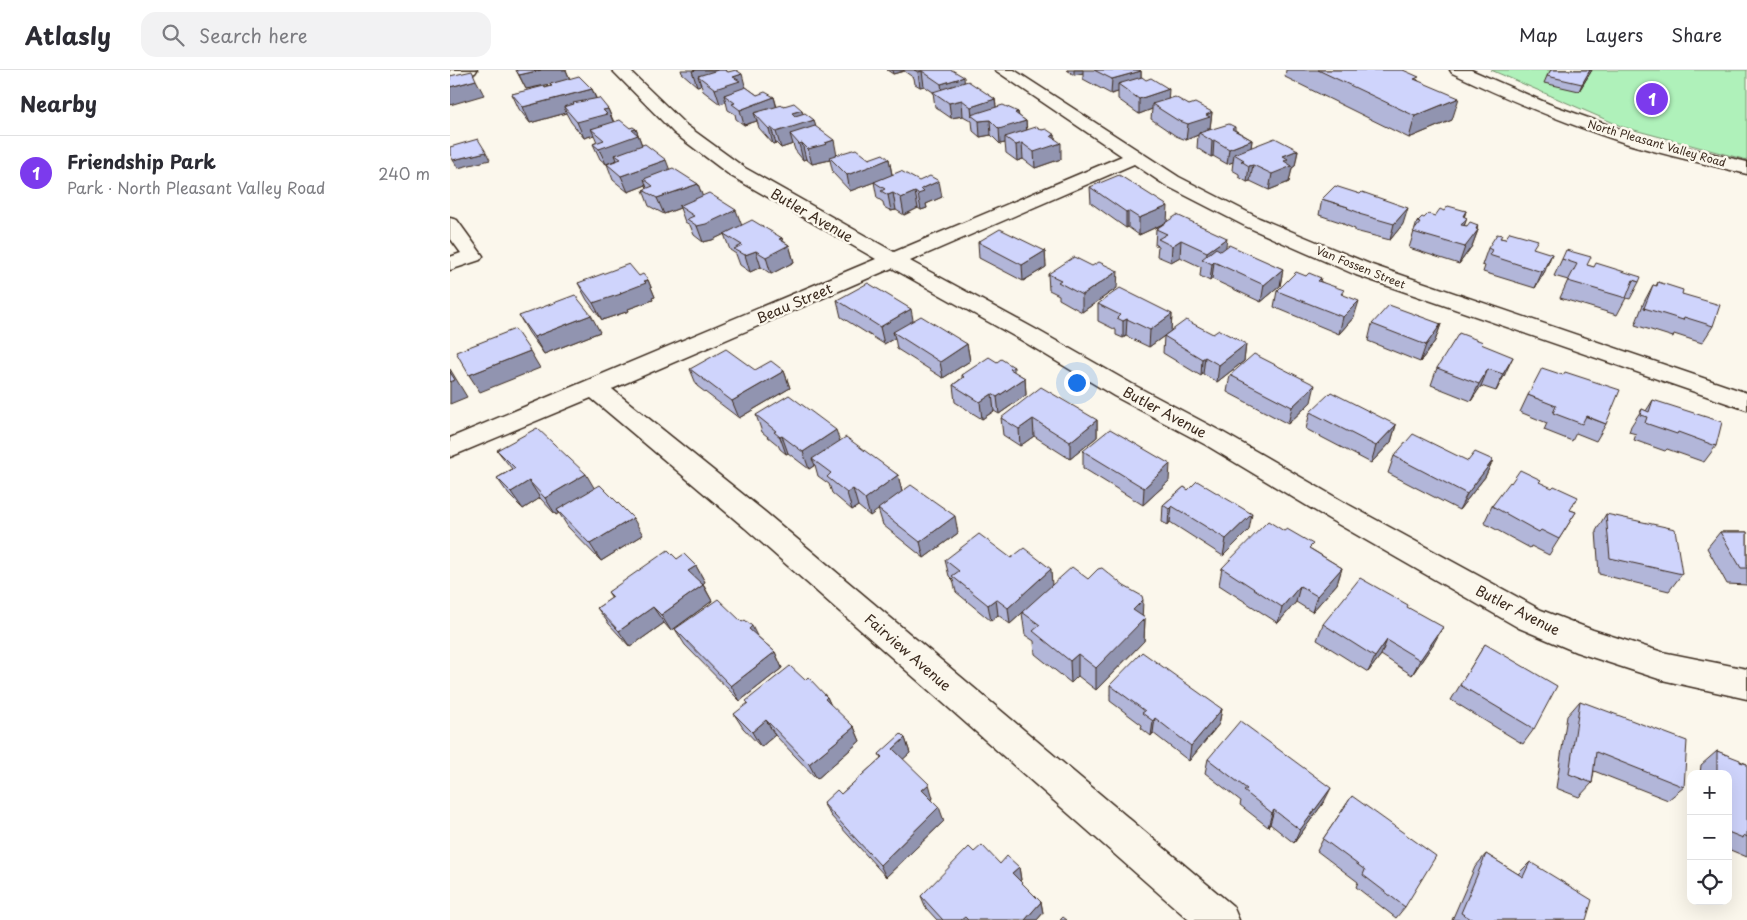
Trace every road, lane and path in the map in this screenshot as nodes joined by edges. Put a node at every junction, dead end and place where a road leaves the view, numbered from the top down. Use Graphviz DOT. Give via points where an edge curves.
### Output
graph roads {
  1 [pos="469,70"];
  2 [pos="620,70"];
  3 [pos="1003,70"];
  4 [pos="1458,70"];
  5 [pos="450,74"];
  6 [pos="1136,158"];
  7 [pos="1747,168"];
  8 [pos="450,224"];
  9 [pos="895,261"];
  10 [pos="450,264"];
  11 [pos="594,387"];
  12 [pos="1747,402"];
  13 [pos="450,448"];
  14 [pos="1747,684"];
  15 [pos="1219,920"];
  1 -- 5 [label="street"];
  2 -- 9 [label="street, Butler Avenue" via="680,129 714,157"];
  3 -- 6 [label="street, Van Fossen Street"];
  4 -- 7 [label="street, North Pleasant Valley Road" via="1596,128"];
  6 -- 9 [label="street, Beau Street"];
  6 -- 12 [label="street, Van Fossen Street" via="1220,206 1364,270"];
  8 -- 10 [label="street" via="473,256"];
  9 -- 11 [label="street, Beau Street"];
  9 -- 14 [label="street, Butler Avenue" via="1530,619 1586,642 1662,666"];
  11 -- 13 [label="street, Beau Street"];
  11 -- 15 [label="street, Fairview Avenue" via="762,526"];
}
